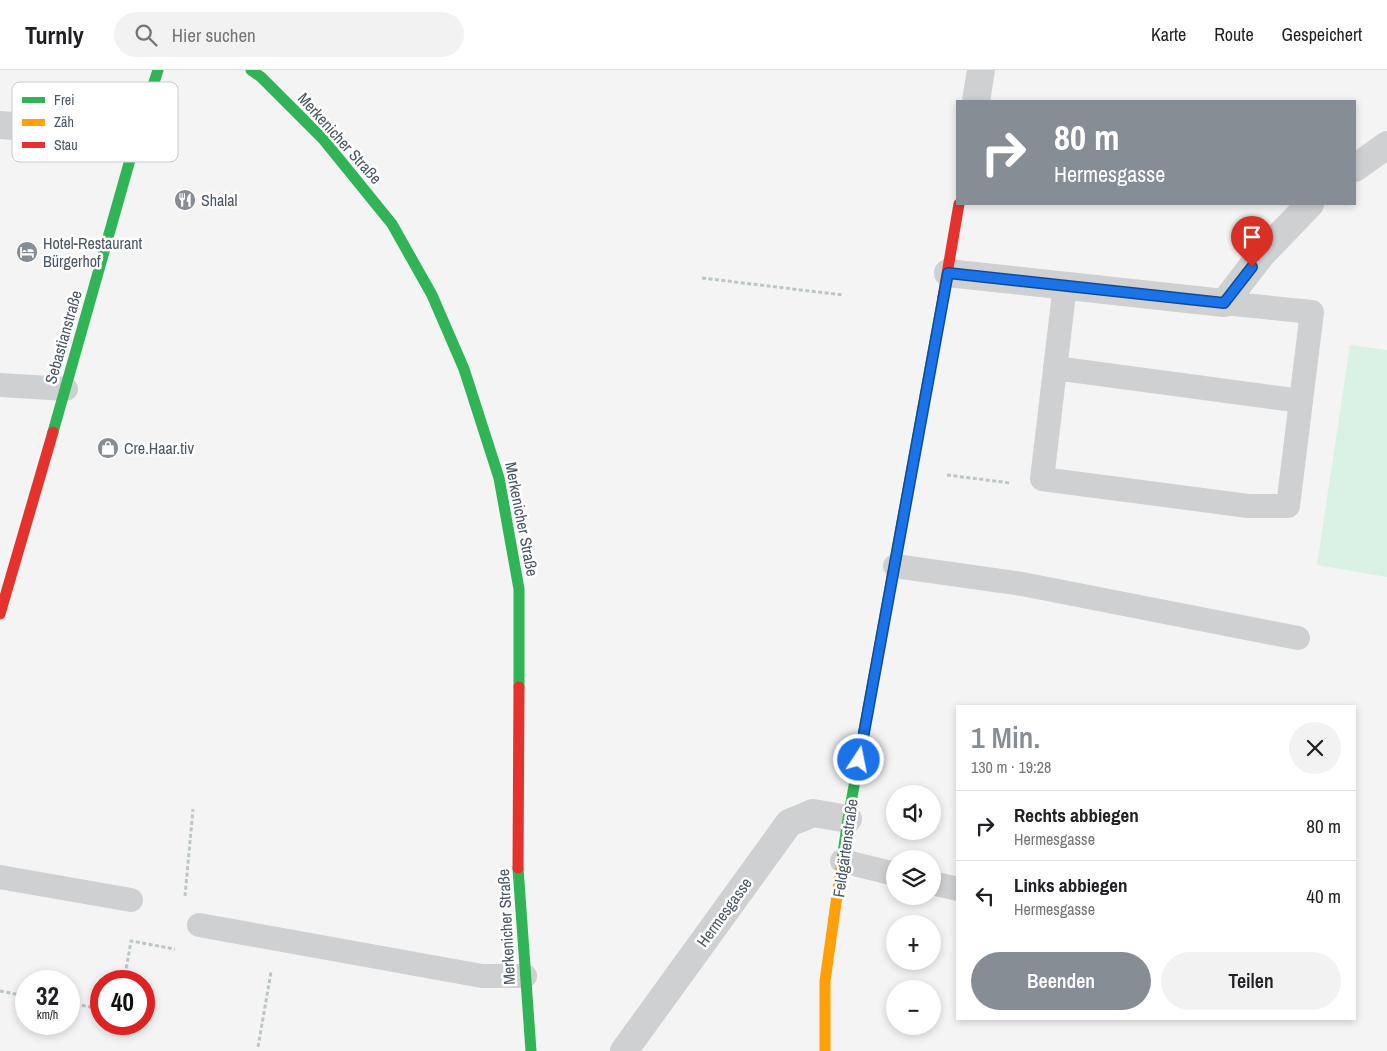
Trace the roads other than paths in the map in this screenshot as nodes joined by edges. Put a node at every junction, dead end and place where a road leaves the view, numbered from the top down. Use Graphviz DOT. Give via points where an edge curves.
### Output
graph roads {
  1 [pos="158,70"];
  2 [pos="251,70"];
  3 [pos="981,70"];
  4 [pos="154,82"];
  5 [pos="976,100"];
  6 [pos="1387,145"];
  7 [pos="129,162"];
  8 [pos="1356,167"];
  9 [pos="959,205"];
  10 [pos="1309,205"];
  11 [pos="948,273"];
  12 [pos="1065,286"];
  13 [pos="1224,303"];
  14 [pos="1055,368"];
  15 [pos="0,384"];
  16 [pos="66,389"];
  17 [pos="1301,401"];
  18 [pos="895,566"];
  19 [pos="0,614"];
  20 [pos="1298,638"];
  21 [pos="848,819"];
  22 [pos="842,861"];
  23 [pos="886,872"];
  24 [pos="0,877"];
  25 [pos="941,885"];
  26 [pos="956,889"];
  27 [pos="131,900"];
  28 [pos="199,925"];
  29 [pos="525,976"];
  30 [pos="531,1051"];
  31 [pos="624,1051"];
  32 [pos="825,1051"];
  1 -- 4 [label="street, Sebastianstraße"];
  2 -- 29 [label="street, Merkenicher Straße" via="323,139 392,224 432,295 464,369 499,478 519,589 518,878"];
  3 -- 5 [label="street"];
  6 -- 8 [label="street"];
  7 -- 16 [label="street, Sebastianstraße"];
  9 -- 11 [label="street, Feldgärtenstraße"];
  10 -- 13 [label="street" via="1261,255"];
  11 -- 12 [label="street"];
  11 -- 18 [label="street, Feldgärtenstraße"];
  12 -- 13 [label="street"];
  12 -- 14 [label="lane"];
  13 -- 17 [label="lane" via="1312,312"];
  14 -- 17 [label="lane"];
  14 -- 17 [label="lane" via="1042,478 1248,506 1288,506"];
  15 -- 16 [label="lane"];
  16 -- 19 [label="street, Sebastianstraße"];
  18 -- 20 [label="lane" via="1022,584"];
  18 -- 21 [label="street, Feldgärtenstraße"];
  21 -- 22 [label="street, Feldgärtenstraße"];
  21 -- 31 [label="street, Hermesgasse" via="814,813 789,823"];
  22 -- 23 [label="lane"];
  22 -- 32 [label="street, Feldgärtenstraße" via="825,981"];
  24 -- 27 [label="lane"];
  25 -- 26 [label="lane"];
  28 -- 29 [label="lane" via="482,976"];
  29 -- 30 [label="street, Merkenicher Straße"];
}
